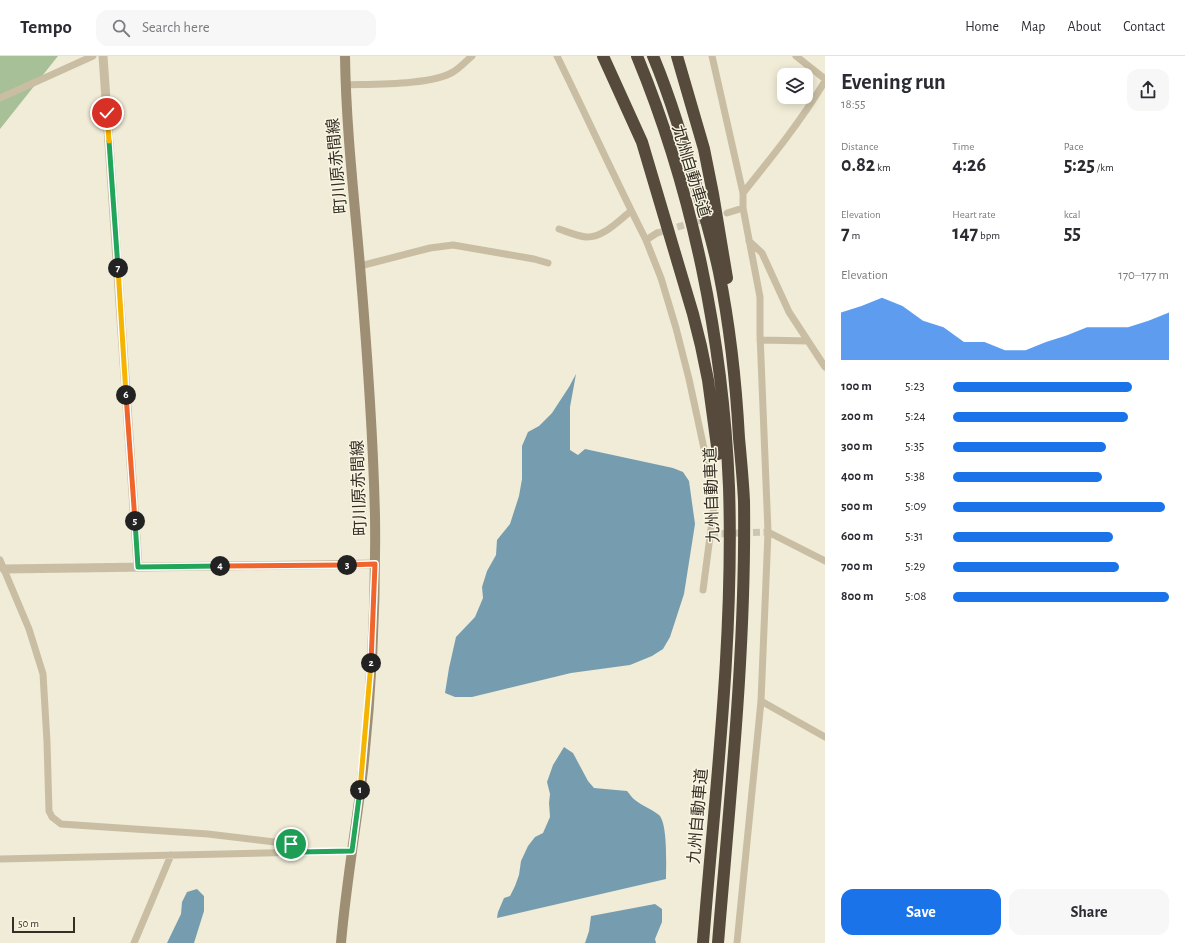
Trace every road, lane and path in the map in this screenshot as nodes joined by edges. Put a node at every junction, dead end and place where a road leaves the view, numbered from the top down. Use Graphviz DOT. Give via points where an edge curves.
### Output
graph roads {
  1 [pos="92,56"];
  2 [pos="103,56"];
  3 [pos="345,56"];
  4 [pos="472,56"];
  5 [pos="557,56"];
  6 [pos="603,56"];
  7 [pos="637,56"];
  8 [pos="653,56"];
  9 [pos="677,56"];
  10 [pos="712,56"];
  11 [pos="796,56"];
  12 [pos="825,80"];
  13 [pos="345,85"];
  14 [pos="0,98"];
  15 [pos="743,193"];
  16 [pos="743,208"];
  17 [pos="631,211"];
  18 [pos="726,213"];
  19 [pos="559,229"];
  20 [pos="657,233"];
  21 [pos="646,240"];
  22 [pos="748,241"];
  23 [pos="548,263"];
  24 [pos="360,266"];
  25 [pos="726,317"];
  26 [pos="760,340"];
  27 [pos="808,341"];
  28 [pos="824,362"];
  29 [pos="768,532"];
  30 [pos="0,560"];
  31 [pos="729,560"];
  32 [pos="825,561"];
  33 [pos="375,564"];
  34 [pos="138,567"];
  35 [pos="2,569"];
  36 [pos="703,590"];
  37 [pos="761,701"];
  38 [pos="825,737"];
  39 [pos="352,851"];
  40 [pos="300,852"];
  41 [pos="170,855"];
  42 [pos="0,859"];
  43 [pos="134,943"];
  44 [pos="341,943"];
  45 [pos="703,943"];
  46 [pos="718,943"];
  47 [pos="737,943"];
  1 -- 14 [label="street"];
  2 -- 34 [label="street"];
  3 -- 13 [label="main road, 町川原赤間線"];
  4 -- 13 [label="street" via="453,73 435,79"];
  5 -- 17 [label="street"];
  6 -- 31 [label="highway" via="642,142 701,346 718,445"];
  7 -- 31 [label="highway, 九州自動車道" via="672,152 705,279 721,381 729,486"];
  8 -- 25 [label="highway, 九州自動車道" via="686,148 719,271"];
  9 -- 25 [label="highway" via="714,194 727,272"];
  10 -- 15 [label="street"];
  11 -- 12 [label="street"];
  12 -- 15 [label="street" via="783,143"];
  13 -- 24 [label="main road, 町川原赤間線"];
  15 -- 16 [label="street"];
  16 -- 18 [label="street"];
  16 -- 22 [label="street"];
  17 -- 19 [label="street" via="594,237 585,237"];
  17 -- 21 [label="street"];
  20 -- 21 [label="street"];
  21 -- 36 [label="street" via="676,328 708,467 714,506"];
  22 -- 26 [label="street" via="760,297"];
  22 -- 27 [label="street" via="762,253 789,312"];
  23 -- 24 [label="street" via="453,246 430,248"];
  24 -- 33 [label="main road, 町川原赤間線" via="372,436"];
  25 -- 46 [label="highway, 九州自動車道" via="736,391 744,499 740,657"];
  26 -- 27 [label="street"];
  26 -- 29 [label="street"];
  27 -- 28 [label="street"];
  29 -- 32 [label="street"];
  29 -- 37 [label="street"];
  30 -- 35 [label="street"];
  31 -- 45 [label="highway, 九州自動車道" via="723,702"];
  33 -- 34 [label="street"];
  33 -- 39 [label="main road, 町川原赤間線" via="366,728"];
  34 -- 35 [label="street"];
  35 -- 40 [label="street" via="29,629 43,674 49,810 52,818 61,824 208,834 291,844 298,845"];
  37 -- 38 [label="street"];
  37 -- 47 [label="street"];
  39 -- 40 [label="street"];
  39 -- 44 [label="main road, 町川原赤間線"];
  40 -- 41 [label="street"];
  41 -- 42 [label="street"];
  41 -- 43 [label="street"];
}
